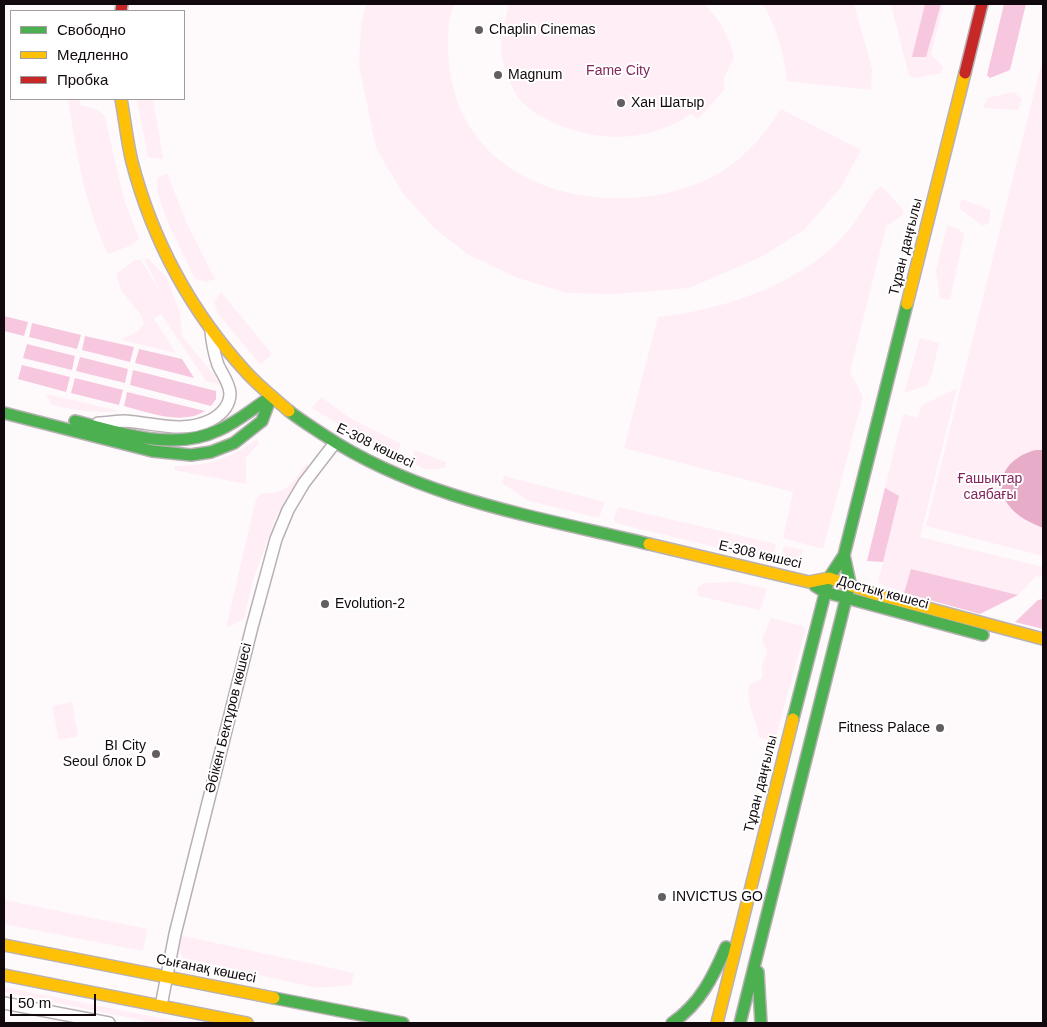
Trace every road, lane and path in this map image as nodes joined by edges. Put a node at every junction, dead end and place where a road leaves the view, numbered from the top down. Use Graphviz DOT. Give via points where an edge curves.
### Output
graph roads {
  1 [pos="982,4"];
  2 [pos="121,100"];
  3 [pos="210,331"];
  4 [pos="271,397"];
  5 [pos="4,403"];
  6 [pos="4,413"];
  7 [pos="76,421"];
  8 [pos="334,444"];
  9 [pos="844,555"];
  10 [pos="829,578"];
  11 [pos="809,582"];
  12 [pos="850,583"];
  13 [pos="824,592"];
  14 [pos="847,598"];
  15 [pos="1043,639"];
  16 [pos="1043,650"];
  17 [pos="748,895"];
  18 [pos="4,944"];
  19 [pos="757,952"];
  20 [pos="4,976"];
  21 [pos="167,977"];
  22 [pos="4,1003"];
  23 [pos="161,1006"];
  24 [pos="109,1023"];
  25 [pos="247,1023"];
  26 [pos="403,1023"];
  27 [pos="672,1023"];
  28 [pos="717,1023"];
  29 [pos="740,1023"];
  30 [pos="761,1023"];
  1 -- 9 [label="main road, Тұран даңғылы"];
  2 -- 3 [label="main road, Е-308 көшесі" via="126,139 144,209 189,301"];
  3 -- 4 [label="main road, Е-308 көшесі"];
  3 -- 7 [label="street" via="230,394 220,416 200,425 173,428 122,421"];
  4 -- 6 [label="main road" via="262,421 234,442 191,456 152,451"];
  4 -- 7 [label="main road" via="214,433 190,440 162,440"];
  4 -- 8 [label="main road, Е-308 көшесі"];
  5 -- 7 [label="main road"];
  8 -- 11 [label="main road, Е-308 көшесі" via="403,478 476,502"];
  8 -- 21 [label="street, Әбікен Бектұров көшесі" via="304,483 276,539"];
  9 -- 10 [label="main road, Тұран даңғылы"];
  9 -- 12 [label="main road, Тұран даңғылы"];
  10 -- 11 [label="main road, Достық көшесі"];
  10 -- 12 [label="main road, Достық көшесі"];
  10 -- 13 [label="main road, Тұран даңғылы"];
  11 -- 13 [label="main road, Достық көшесі"];
  12 -- 14 [label="main road, Тұран даңғылы"];
  12 -- 15 [label="main road, Достық көшесі" via="875,594"];
  13 -- 14 [label="main road, Достық көшесі"];
  13 -- 17 [label="main road, Тұран даңғылы"];
  14 -- 16 [label="main road, Достық көшесі"];
  14 -- 19 [label="main road, Тұран даңғылы" via="836,630"];
  17 -- 27 [label="main road" via="710,983 692,1008"];
  17 -- 28 [label="main road, Тұран даңғылы"];
  18 -- 21 [label="main road, Сығанақ көшесі"];
  19 -- 29 [label="main road, Тұран даңғылы"];
  19 -- 30 [label="main road"];
  20 -- 23 [label="main road"];
  21 -- 23 [label="street, Әбікен Бектұров көшесі"];
  21 -- 26 [label="main road, Сығанақ көшесі"];
  22 -- 24 [label="street"];
  23 -- 25 [label="main road"];
}
